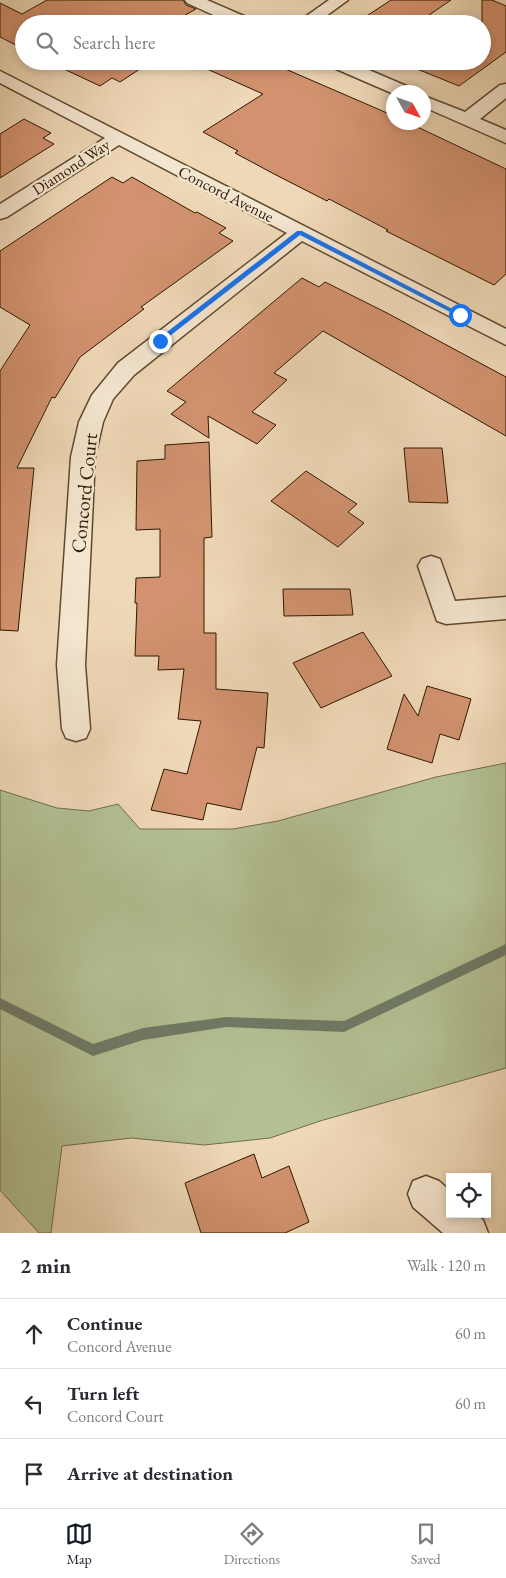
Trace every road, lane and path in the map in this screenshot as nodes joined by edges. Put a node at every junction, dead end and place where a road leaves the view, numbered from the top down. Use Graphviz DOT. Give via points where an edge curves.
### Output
graph roads {
  1 [pos="192,0"];
  2 [pos="340,0"];
  3 [pos="226,15"];
  4 [pos="318,15"];
  5 [pos="354,70"];
  6 [pos="0,76"];
  7 [pos="389,85"];
  8 [pos="506,89"];
  9 [pos="431,104"];
  10 [pos="467,120"];
  11 [pos="506,137"];
  12 [pos="117,138"];
  13 [pos="0,213"];
  14 [pos="299,233"];
  15 [pos="506,338"];
  16 [pos="431,566"];
  17 [pos="506,608"];
  18 [pos="76,729"];
  19 [pos="426,1194"];
  20 [pos="470,1233"];
  1 -- 3 [label="street"];
  2 -- 4 [label="street"];
  5 -- 7 [label="street"];
  6 -- 12 [label="street, Concord Avenue"];
  8 -- 10 [label="street"];
  9 -- 10 [label="street"];
  10 -- 11 [label="street"];
  12 -- 13 [label="street, Diamond Way"];
  12 -- 14 [label="street, Concord Avenue"];
  14 -- 15 [label="street, Concord Avenue"];
  14 -- 18 [label="street, Concord Court" via="126,369 104,395 91,422 83,457 71,665"];
  16 -- 17 [label="street" via="446,613"];
  19 -- 20 [label="street"];
}
